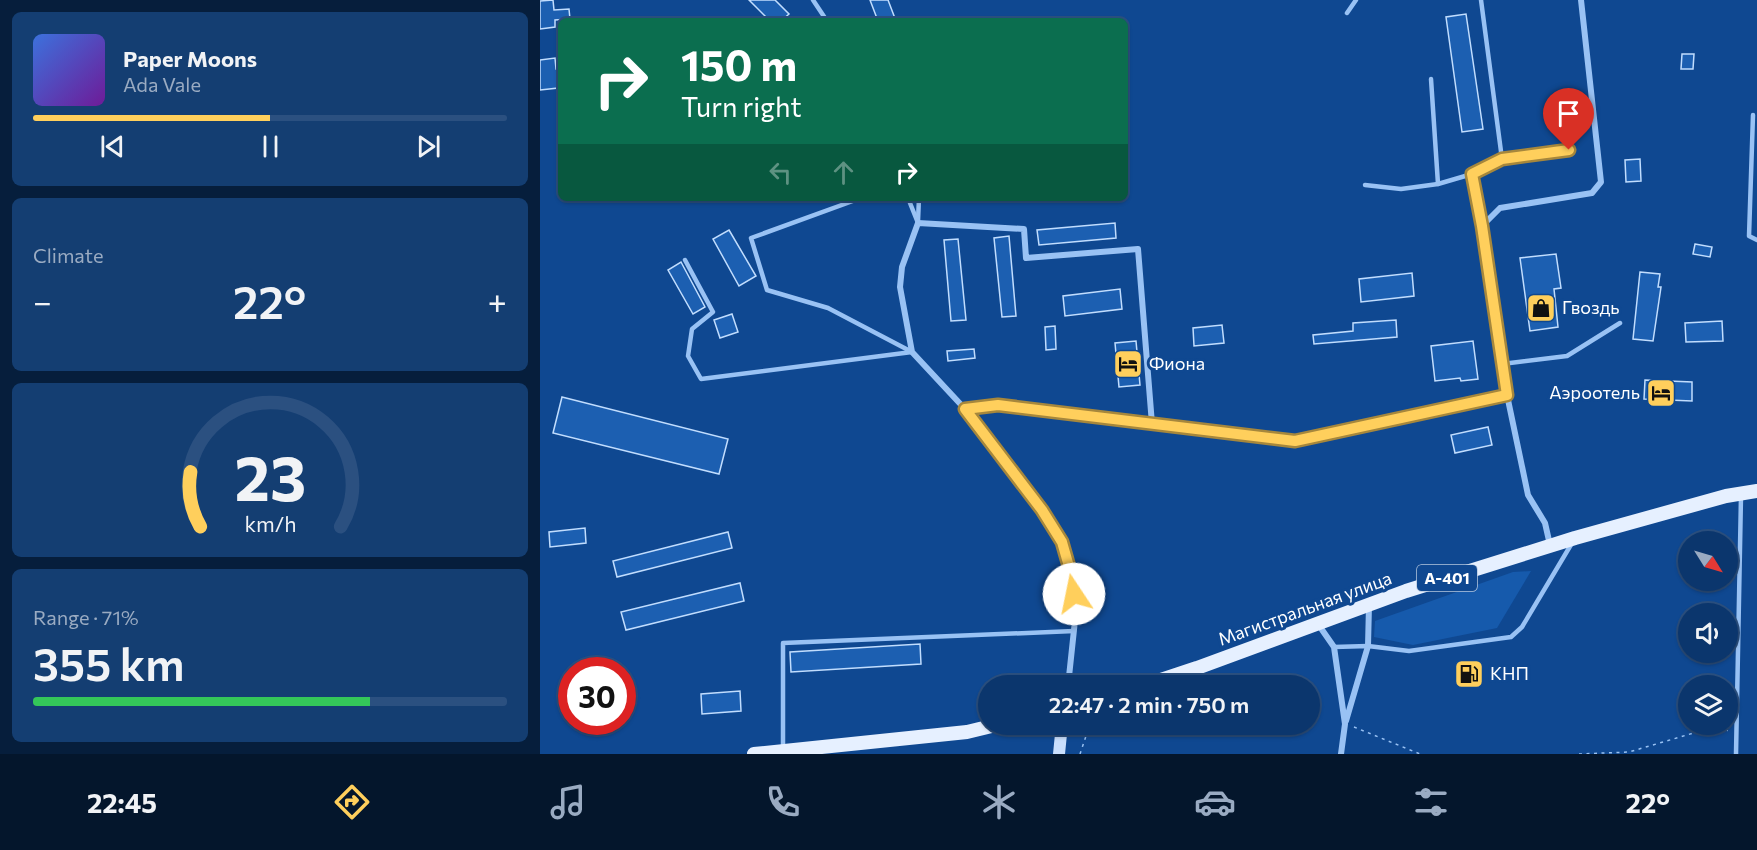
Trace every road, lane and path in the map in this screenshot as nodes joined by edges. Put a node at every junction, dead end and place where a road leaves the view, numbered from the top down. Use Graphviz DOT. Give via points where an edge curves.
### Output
graph roads {
  1 [pos="813,0"];
  2 [pos="1356,0"];
  3 [pos="1480,0"];
  4 [pos="1581,0"];
  5 [pos="1347,13"];
  6 [pos="825,18"];
  7 [pos="1431,79"];
  8 [pos="1753,115"];
  9 [pos="1569,150"];
  10 [pos="1502,159"];
  11 [pos="1472,174"];
  12 [pos="1438,184"];
  13 [pos="1365,185"];
  14 [pos="853,201"];
  15 [pos="909,201"];
  16 [pos="919,201"];
  17 [pos="918,223"];
  18 [pos="1482,226"];
  19 [pos="1757,240"];
  20 [pos="685,260"];
  21 [pos="1620,323"];
  22 [pos="912,352"];
  23 [pos="1505,364"];
  24 [pos="1507,395"];
  25 [pos="965,409"];
  26 [pos="1152,424"];
  27 [pos="1757,491"];
  28 [pos="1741,494"];
  29 [pos="1575,538"];
  30 [pos="1550,546"];
  31 [pos="1369,605"];
  32 [pos="1318,623"];
  33 [pos="1074,631"];
  34 [pos="1368,646"];
  35 [pos="1334,647"];
  36 [pos="1069,675"];
  37 [pos="1176,675"];
  38 [pos="1738,675"];
  39 [pos="1345,724"];
  40 [pos="978,729"];
  41 [pos="1061,735"];
  42 [pos="1086,735"];
  43 [pos="1687,735"];
  44 [pos="1737,735"];
  45 [pos="783,753"];
  46 [pos="754,754"];
  47 [pos="1059,754"];
  48 [pos="1080,754"];
  49 [pos="1341,754"];
  50 [pos="1420,754"];
  51 [pos="1579,754"];
  52 [pos="1736,754"];
  1 -- 6 [label="lane"];
  2 -- 5 [label="lane"];
  3 -- 10 [label="lane"];
  4 -- 18 [label="street" via="1601,182 1592,193 1500,208"];
  7 -- 12 [label="lane"];
  8 -- 19 [label="lane" via="1749,236"];
  9 -- 10 [label="lane"];
  10 -- 11 [label="lane"];
  11 -- 12 [label="lane"];
  11 -- 18 [label="lane"];
  12 -- 13 [label="lane" via="1401,189"];
  14 -- 22 [label="lane" via="751,238 767,290 828,308"];
  15 -- 17 [label="lane"];
  16 -- 17 [label="lane"];
  17 -- 22 [label="street" via="902,267 900,287"];
  17 -- 26 [label="street" via="1024,229 1026,258 1138,249"];
  18 -- 23 [label="street"];
  20 -- 22 [label="lane" via="713,312 692,329 688,356 701,379"];
  21 -- 23 [label="lane" via="1567,356"];
  22 -- 25 [label="street"];
  23 -- 24 [label="street"];
  24 -- 26 [label="street" via="1295,441"];
  24 -- 30 [label="street" via="1528,495 1545,523"];
  25 -- 26 [label="street" via="998,405"];
  25 -- 33 [label="street" via="1062,542 1072,577"];
  27 -- 28 [label="main road, Магистральная улица / А-401"];
  28 -- 29 [label="main road, Магистральная улица / А-401"];
  28 -- 38 [label="lane"];
  29 -- 30 [label="main road, Магистральная улица / А-401"];
  29 -- 34 [label="lane" via="1522,627 1511,637 1410,651"];
  30 -- 31 [label="main road, Магистральная улица / А-401"];
  31 -- 32 [label="main road, Магистральная улица / А-401"];
  31 -- 34 [label="street"];
  32 -- 35 [label="street"];
  32 -- 37 [label="main road, Магистральная улица / А-401"];
  33 -- 36 [label="street"];
  33 -- 45 [label="lane" via="783,643"];
  34 -- 35 [label="lane"];
  34 -- 39 [label="street"];
  35 -- 39 [label="street"];
  39 -- 49 [label="street"];
  39 -- 50 [label="path"];
  40 -- 45 [label="main road"];
  41 -- 47 [label="street"];
  42 -- 48 [label="path"];
  43 -- 51 [label="path" via="1629,752"];
  44 -- 52 [label="lane"];
  45 -- 46 [label="main road"];
}
